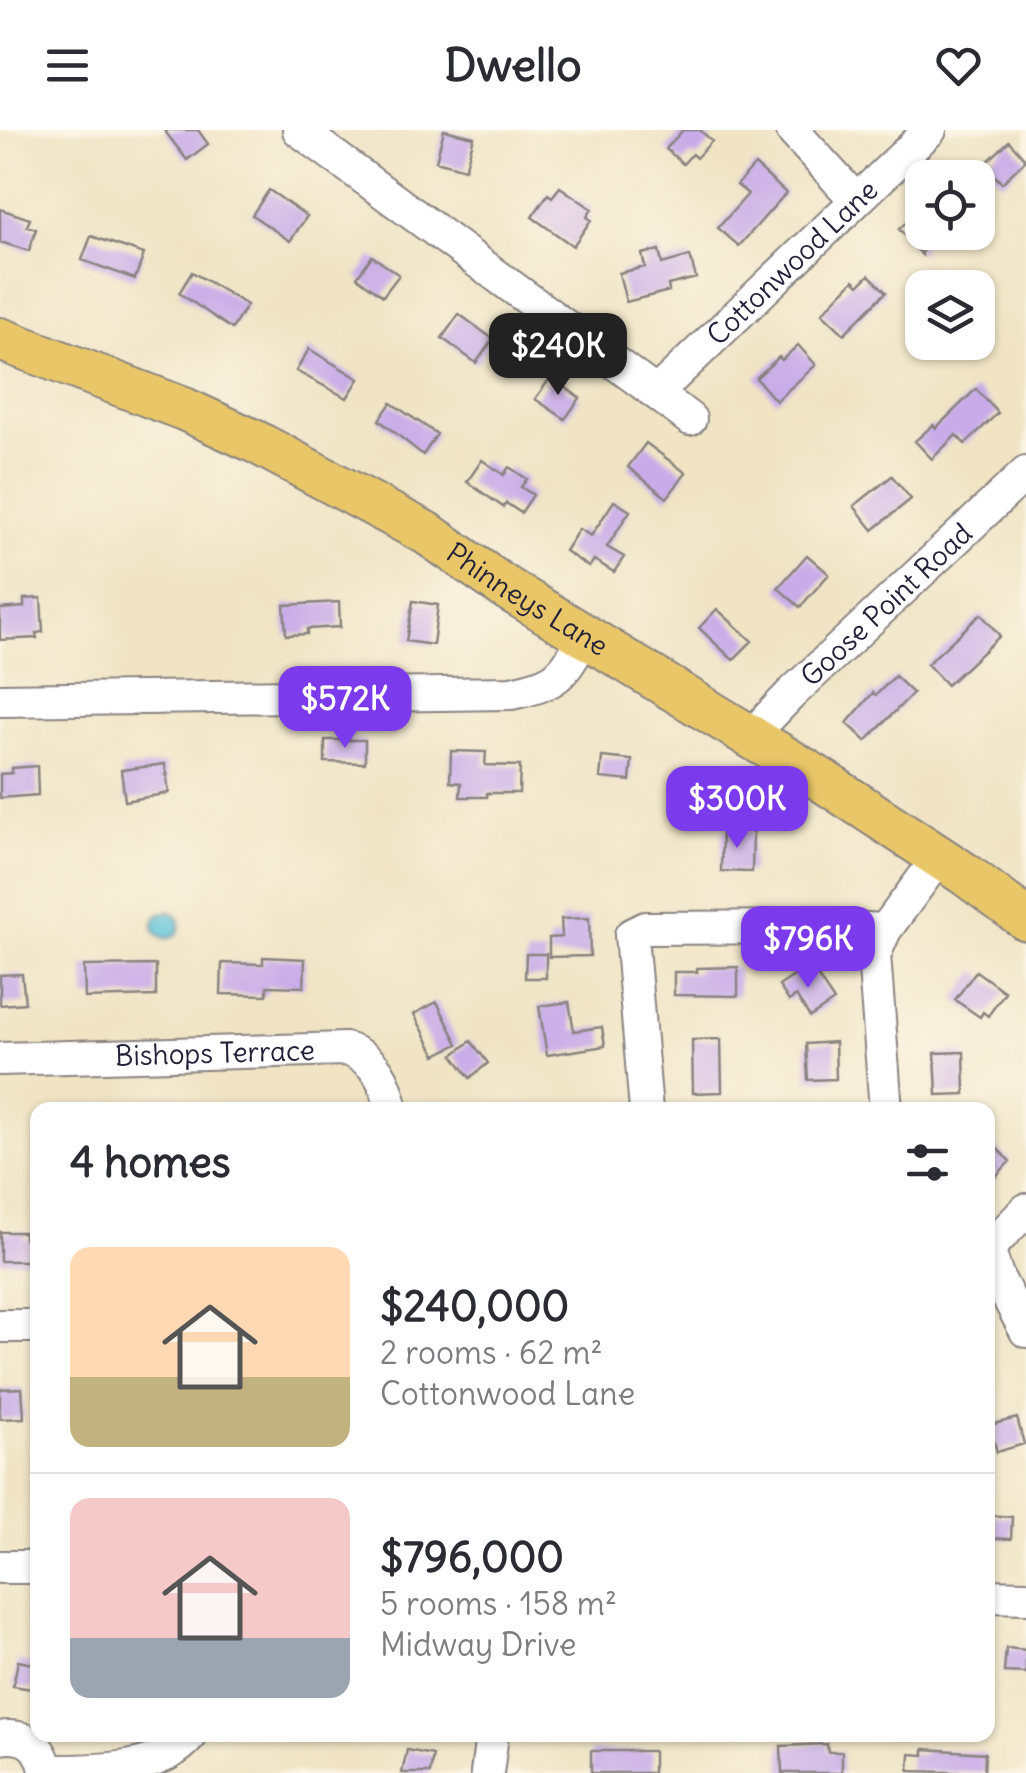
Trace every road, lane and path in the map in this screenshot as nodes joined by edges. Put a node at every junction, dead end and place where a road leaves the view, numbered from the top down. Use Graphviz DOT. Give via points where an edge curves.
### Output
graph roads {
  1 [pos="299,130"];
  2 [pos="792,130"];
  3 [pos="930,130"];
  4 [pos="856,200"];
  5 [pos="0,339"];
  6 [pos="656,393"];
  7 [pos="690,420"];
  8 [pos="1026,473"];
  9 [pos="585,634"];
  10 [pos="0,700"];
  11 [pos="750,737"];
  12 [pos="939,856"];
  13 [pos="1026,918"];
  14 [pos="885,930"];
  15 [pos="0,1058"];
  16 [pos="390,1102"];
  17 [pos="645,1102"];
  18 [pos="885,1102"];
  19 [pos="1026,1210"];
  20 [pos="995,1242"];
  21 [pos="995,1269"];
  22 [pos="0,1326"];
  23 [pos="30,1326"];
  24 [pos="1026,1331"];
  25 [pos="0,1567"];
  26 [pos="30,1567"];
  27 [pos="995,1596"];
  28 [pos="1026,1597"];
  29 [pos="0,1738"];
  30 [pos="185,1742"];
  31 [pos="491,1742"];
  32 [pos="46,1772"];
  33 [pos="487,1773"];
  1 -- 6 [label="street"];
  2 -- 4 [label="street"];
  3 -- 4 [label="street, Cottonwood Lane"];
  4 -- 6 [label="street, Cottonwood Lane"];
  5 -- 9 [label="main road, Phinneys Lane" via="256,442 428,534"];
  6 -- 7 [label="street"];
  8 -- 11 [label="street, Goose Point Road"];
  9 -- 10 [label="street" via="554,681 511,693"];
  9 -- 11 [label="main road, Phinneys Lane"];
  11 -- 12 [label="main road, Phinneys Lane"];
  12 -- 13 [label="main road, Phinneys Lane"];
  12 -- 14 [label="street"];
  14 -- 17 [label="street" via="645,928 631,935"];
  14 -- 18 [label="street" via="874,956"];
  15 -- 16 [label="street, Bishops Terrace" via="346,1049 373,1064"];
  19 -- 20 [label="street"];
  21 -- 24 [label="street"];
  22 -- 23 [label="street"];
  25 -- 26 [label="street"];
  27 -- 28 [label="street"];
  29 -- 32 [label="street" via="30,1742"];
  30 -- 32 [label="street" via="149,1766"];
  31 -- 33 [label="street"];
}
